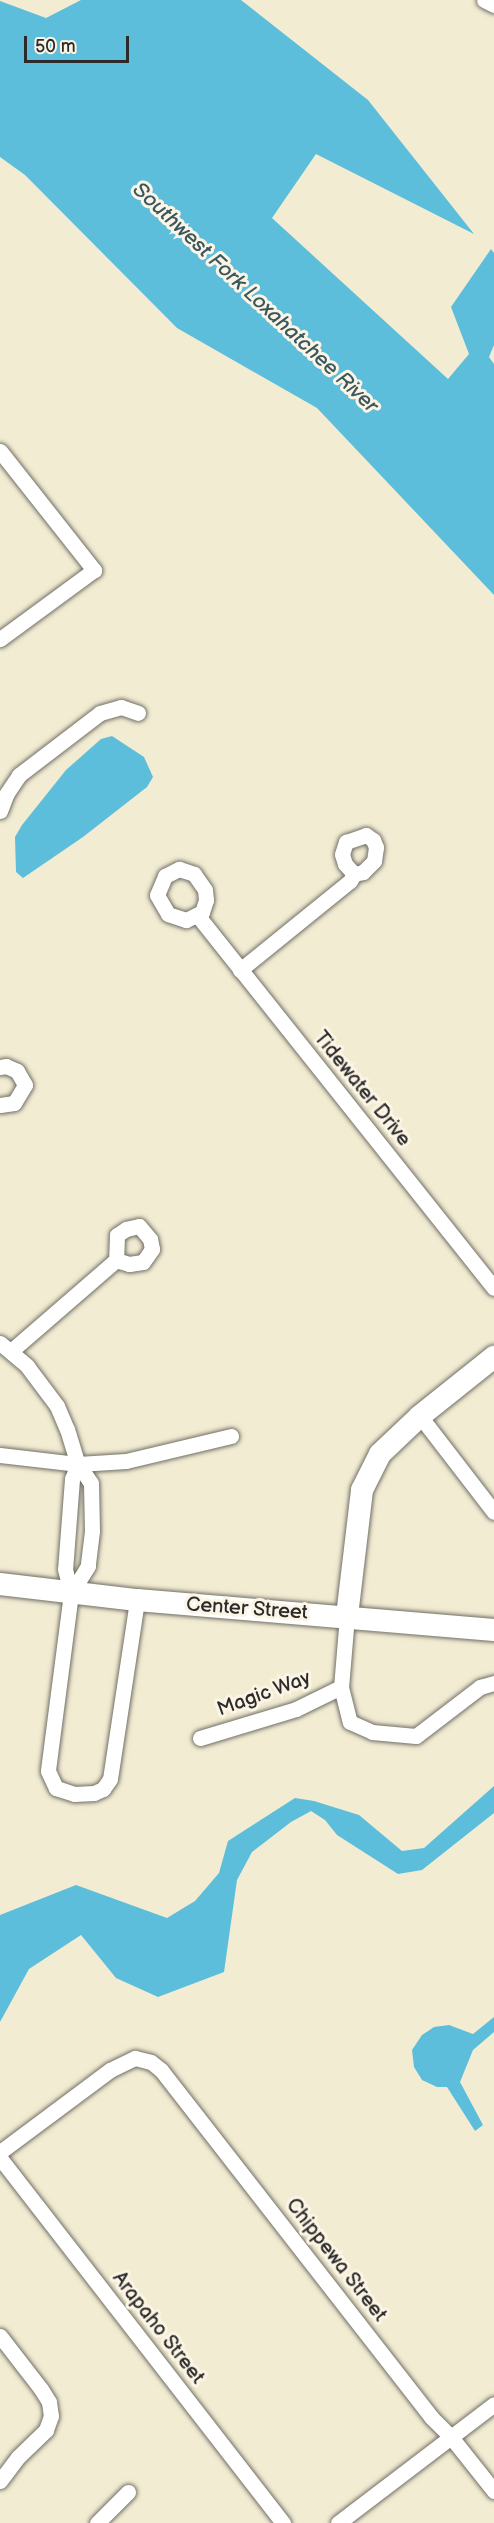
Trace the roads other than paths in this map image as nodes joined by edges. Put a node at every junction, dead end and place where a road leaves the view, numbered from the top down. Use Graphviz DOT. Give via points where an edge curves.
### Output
graph roads {
  1 [pos="484,0"];
  2 [pos="494,5"];
  3 [pos="0,451"];
  4 [pos="6,626"];
  5 [pos="0,639"];
  6 [pos="138,713"];
  7 [pos="0,812"];
  8 [pos="354,874"];
  9 [pos="198,916"];
  10 [pos="240,970"];
  11 [pos="0,1068"];
  12 [pos="0,1105"];
  13 [pos="116,1260"];
  14 [pos="494,1288"];
  15 [pos="5,1347"];
  16 [pos="494,1357"];
  17 [pos="420,1416"];
  18 [pos="231,1436"];
  19 [pos="0,1455"];
  20 [pos="78,1464"];
  21 [pos="494,1512"];
  22 [pos="0,1584"];
  23 [pos="71,1593"];
  24 [pos="137,1600"];
  25 [pos="346,1616"];
  26 [pos="494,1630"];
  27 [pos="494,1683"];
  28 [pos="341,1687"];
  29 [pos="201,1738"];
  30 [pos="0,2152"];
  31 [pos="0,2158"];
  32 [pos="0,2336"];
  33 [pos="494,2404"];
  34 [pos="451,2437"];
  35 [pos="0,2481"];
  36 [pos="494,2491"];
  37 [pos="128,2492"];
  38 [pos="97,2523"];
  39 [pos="283,2523"];
  40 [pos="338,2523"];
  1 -- 2 [label="street"];
  3 -- 4 [label="street" via="94,570"];
  4 -- 5 [label="street"];
  6 -- 7 [label="street" via="121,707 100,713 19,775 6,793"];
  8 -- 10 [label="street"];
  9 -- 10 [label="street, Tidewater Drive"];
  10 -- 14 [label="street, Tidewater Drive"];
  11 -- 12 [label="street" via="6,1066 17,1071 25,1085 14,1103"];
  13 -- 15 [label="street"];
  15 -- 20 [label="street" via="43,1385 57,1406"];
  16 -- 17 [label="street"];
  17 -- 21 [label="street"];
  17 -- 25 [label="street" via="380,1454 362,1490"];
  18 -- 20 [label="street" via="145,1458"];
  19 -- 20 [label="street"];
  20 -- 23 [label="street" via="72,1479 65,1569"];
  20 -- 23 [label="street" via="91,1483 92,1531 88,1566"];
  22 -- 23 [label="street, Center Street"];
  23 -- 24 [label="street, Center Street"];
  23 -- 24 [label="street" via="48,1771 56,1788 74,1794 94,1793 110,1779"];
  24 -- 25 [label="street, Center Street"];
  25 -- 26 [label="street, Center Street"];
  25 -- 28 [label="street"];
  27 -- 28 [label="street" via="480,1687 416,1736 372,1732 350,1722"];
  28 -- 29 [label="street, Magic Way" via="296,1709"];
  30 -- 34 [label="street, Chippewa Street" via="126,2061 142,2059 161,2070 431,2417"];
  31 -- 39 [label="street, Arapaho Street"];
  32 -- 35 [label="street" via="41,2389 51,2416 46,2430"];
  33 -- 34 [label="street"];
  34 -- 36 [label="street, Chippewa Street"];
  34 -- 40 [label="street"];
  37 -- 38 [label="street"];
}
